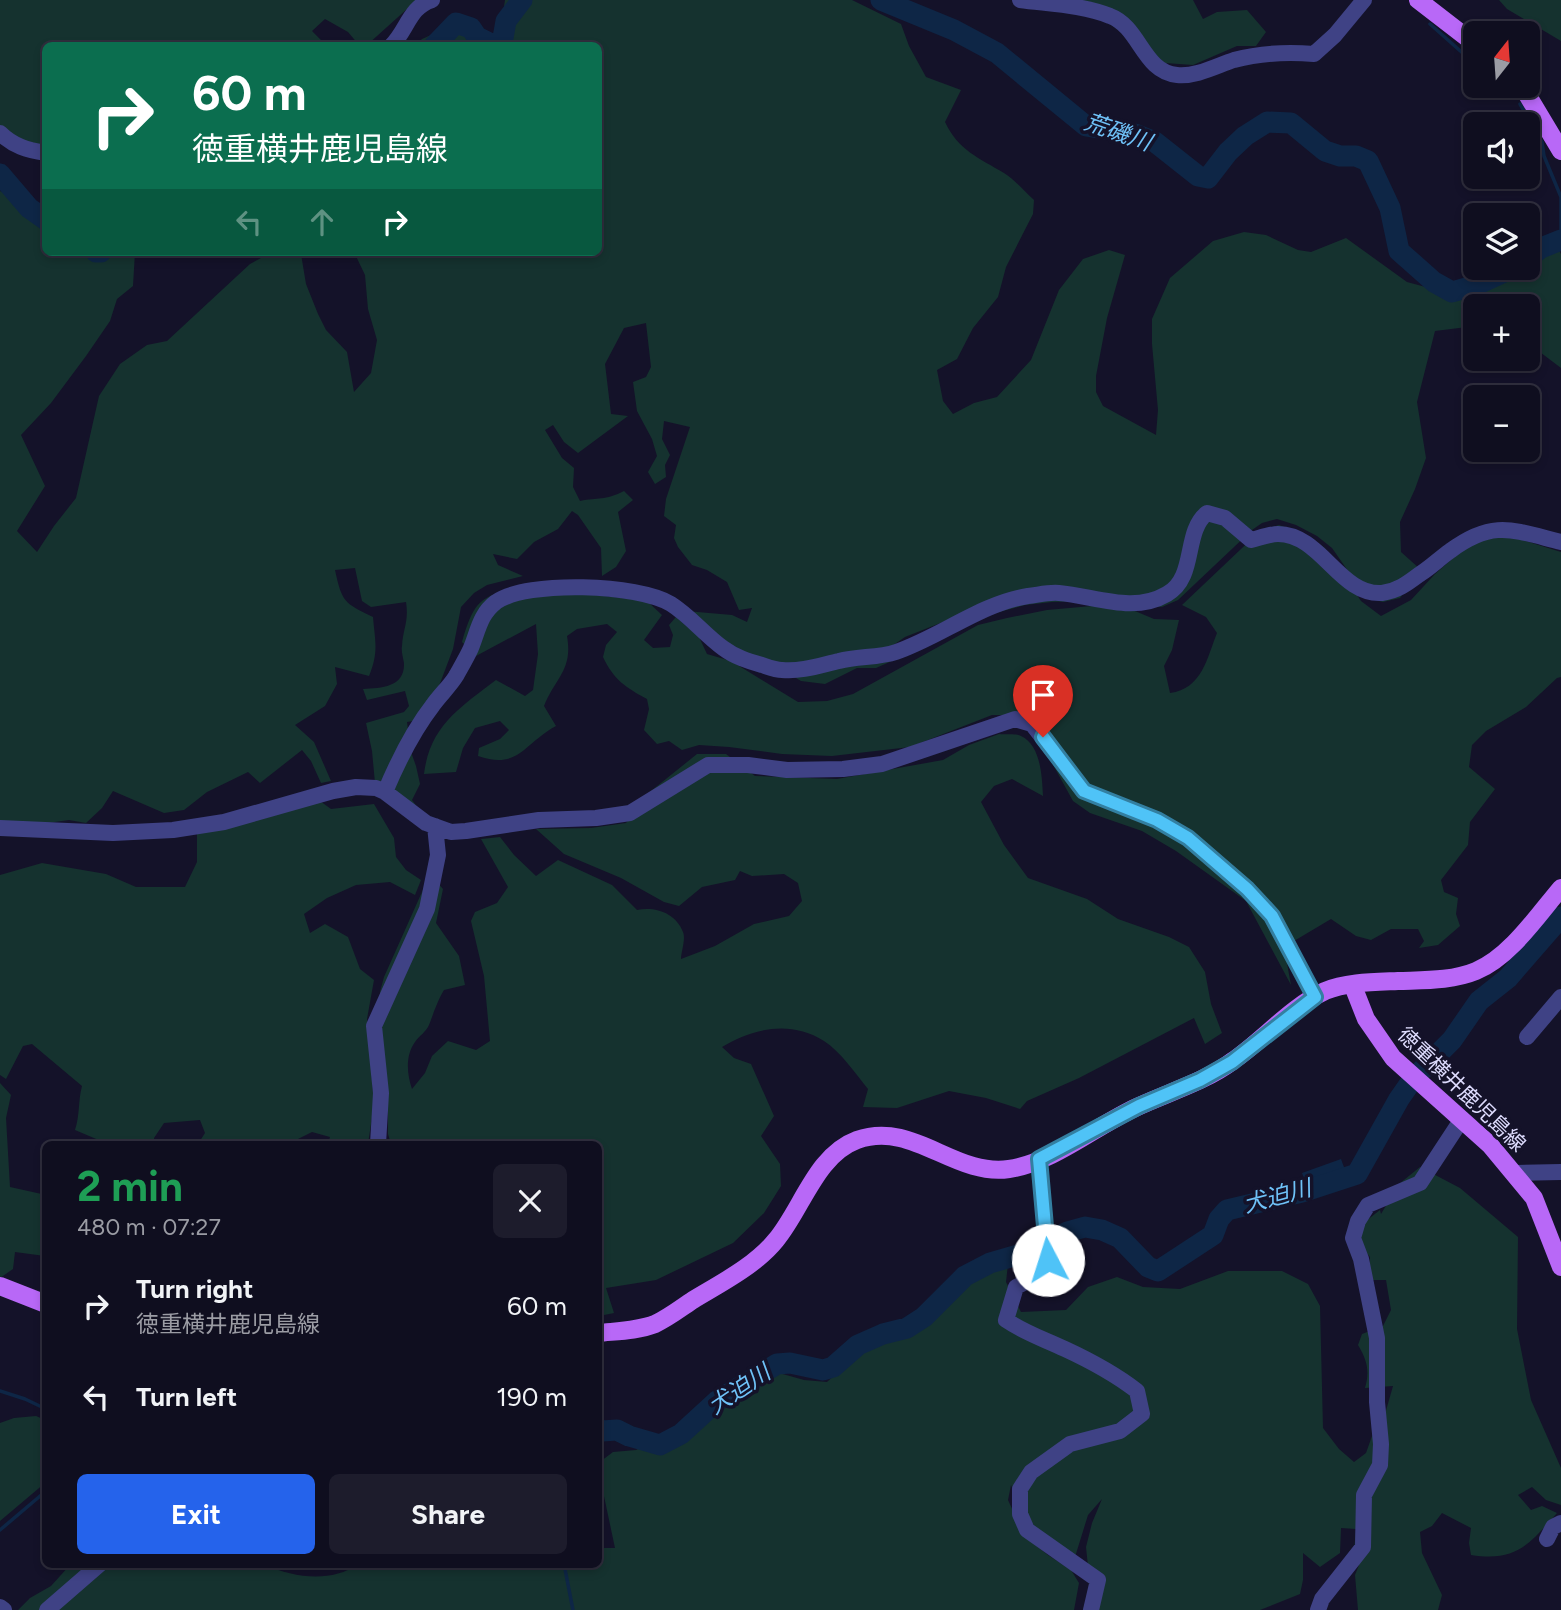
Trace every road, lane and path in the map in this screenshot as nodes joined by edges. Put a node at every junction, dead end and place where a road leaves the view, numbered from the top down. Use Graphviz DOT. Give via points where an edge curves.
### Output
graph roads {
  1 [pos="432,0"];
  2 [pos="1020,0"];
  3 [pos="1364,0"];
  4 [pos="1419,0"];
  5 [pos="1463,35"];
  6 [pos="395,42"];
  7 [pos="1529,98"];
  8 [pos="0,133"];
  9 [pos="1561,151"];
  10 [pos="42,152"];
  11 [pos="1561,542"];
  12 [pos="385,792"];
  13 [pos="435,825"];
  14 [pos="0,828"];
  15 [pos="1561,888"];
  16 [pos="1353,986"];
  17 [pos="1315,997"];
  18 [pos="1561,997"];
  19 [pos="1527,1037"];
  20 [pos="1462,1119"];
  21 [pos="378,1141"];
  22 [pos="1039,1159"];
  23 [pos="1561,1172"];
  24 [pos="1515,1174"];
  25 [pos="1561,1267"];
  26 [pos="0,1286"];
  27 [pos="42,1302"];
  28 [pos="602,1333"];
  29 [pos="1561,1523"];
  30 [pos="1547,1539"];
  31 [pos="95,1568"];
  32 [pos="47,1610"];
  33 [pos="1091,1610"];
  34 [pos="1318,1610"];
  1 -- 6 [label="street" via="414,10"];
  2 -- 3 [label="street" via="1112,16 1128,28 1152,62 1177,76 1260,55 1314,54"];
  4 -- 5 [label="main road"];
  7 -- 9 [label="main road"];
  8 -- 10 [label="street" via="9,142"];
  11 -- 12 [label="street" via="1516,531 1480,532 1398,590 1379,593 1353,585 1302,541 1278,533 1251,540 1225,518 1208,513 1197,521 1177,586 1149,603 1132,605 1057,593 1030,596 898,651 782,670 724,650 669,603 640,593 586,587 523,592 496,602 481,618 455,679 403,750"];
  12 -- 13 [label="street"];
  12 -- 14 [label="street" via="356,787 332,791 224,822 173,830 114,833"];
  13 -- 17 [label="street" via="466,831 630,813 708,765 856,768 1023,720 1032,723 1084,791 1157,820 1188,838 1247,889 1272,916"];
  13 -- 21 [label="street" via="439,855 427,909 374,1026 381,1093"];
  15 -- 16 [label="main road" via="1521,935 1485,967 1444,979"];
  16 -- 17 [label="main road"];
  16 -- 20 [label="main road, 徳重横井鹿児島線" via="1378,1039"];
  17 -- 22 [label="main road" via="1232,1062"];
  18 -- 19 [label="street"];
  20 -- 24 [label="main road, 徳重横井鹿児島線"];
  20 -- 34 [label="street" via="1420,1183 1368,1205 1353,1238 1377,1338 1380,1465 1364,1494 1363,1547"];
  22 -- 28 [label="main road" via="1011,1169 989,1170 893,1135 856,1140 824,1165 784,1229 755,1260 654,1324"];
  22 -- 33 [label="street" via="1048,1260 1041,1274 1016,1287 1006,1320 1026,1334 1114,1374 1137,1391 1142,1414 1120,1431 1069,1444 1031,1472 1020,1489 1020,1514 1027,1530 1098,1580"];
  23 -- 24 [label="street"];
  24 -- 25 [label="main road, 徳重横井鹿児島線" via="1534,1198"];
  26 -- 27 [label="main road"];
  29 -- 30 [label="street"];
  31 -- 32 [label="street"];
}
